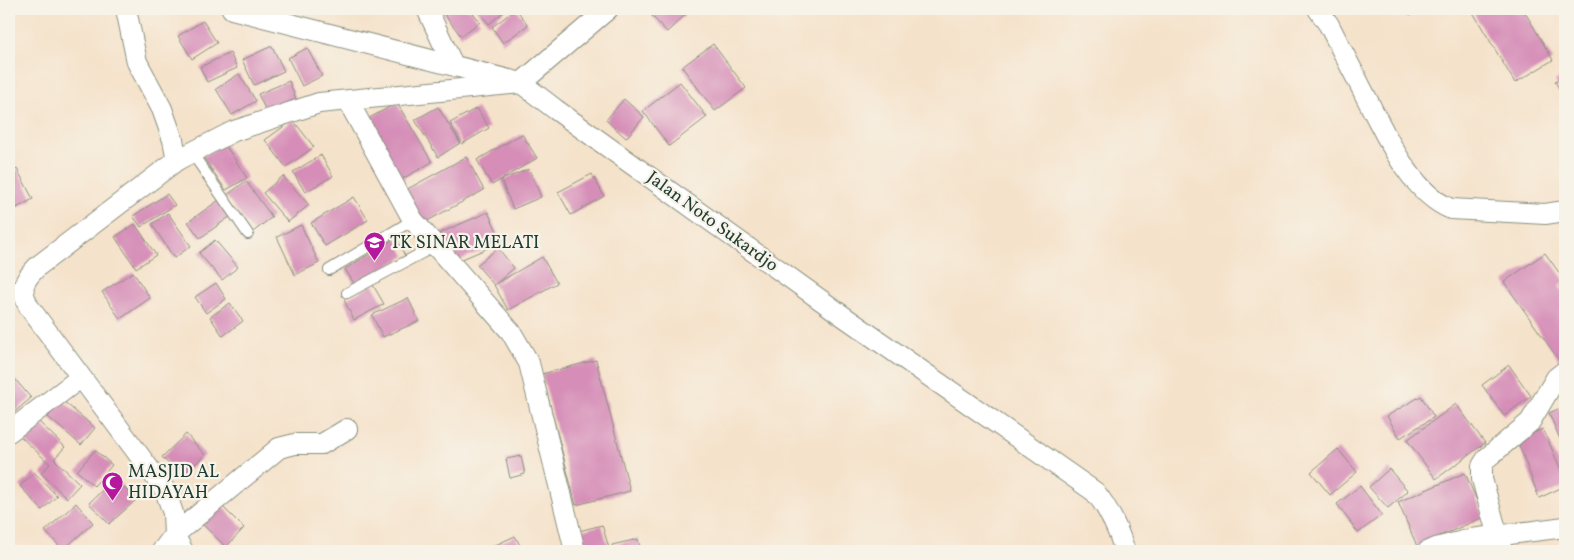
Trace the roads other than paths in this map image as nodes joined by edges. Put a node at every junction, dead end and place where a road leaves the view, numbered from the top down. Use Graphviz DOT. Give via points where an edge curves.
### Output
graph roads {
  1 [pos="126,9"];
  2 [pos="232,9"];
  3 [pos="427,9"];
  4 [pos="608,9"];
  5 [pos="1318,9"];
  6 [pos="453,65"];
  7 [pos="521,82"];
  8 [pos="348,101"];
  9 [pos="184,157"];
  10 [pos="1565,211"];
  11 [pos="413,220"];
  12 [pos="248,234"];
  13 [pos="435,246"];
  14 [pos="329,270"];
  15 [pos="347,294"];
  16 [pos="1565,371"];
  17 [pos="80,378"];
  18 [pos="347,430"];
  19 [pos="9,432"];
  20 [pos="1565,527"];
  21 [pos="179,543"];
  22 [pos="1500,544"];
  23 [pos="162,551"];
  24 [pos="575,551"];
  25 [pos="1125,551"];
  26 [pos="1428,551"];
  1 -- 9 [label="street" via="138,62 162,109 172,140"];
  2 -- 6 [label="street, Jalan Noto Sukardjo"];
  3 -- 6 [label="street"];
  4 -- 7 [label="street"];
  5 -- 10 [label="street" via="1392,148 1410,174 1439,204 1451,209 1545,214"];
  6 -- 7 [label="street, Jalan Noto Sukardjo"];
  7 -- 8 [label="street"];
  7 -- 25 [label="street, Jalan Noto Sukardjo" via="827,304 1095,492 1107,506"];
  8 -- 9 [label="street" via="319,103 234,131"];
  8 -- 11 [label="street"];
  9 -- 12 [label="lane"];
  9 -- 17 [label="street" via="38,266 25,282 23,287 29,307"];
  11 -- 13 [label="street"];
  11 -- 14 [label="lane"];
  13 -- 15 [label="lane"];
  13 -- 24 [label="street" via="512,332 529,363"];
  16 -- 22 [label="street" via="1556,378 1530,422 1487,458 1482,466 1482,479"];
  17 -- 19 [label="street"];
  17 -- 21 [label="street" via="165,490"];
  18 -- 21 [label="street" via="322,444 295,444 279,448"];
  20 -- 22 [label="street"];
  21 -- 23 [label="street"];
  22 -- 26 [label="street" via="1471,539"];
}
